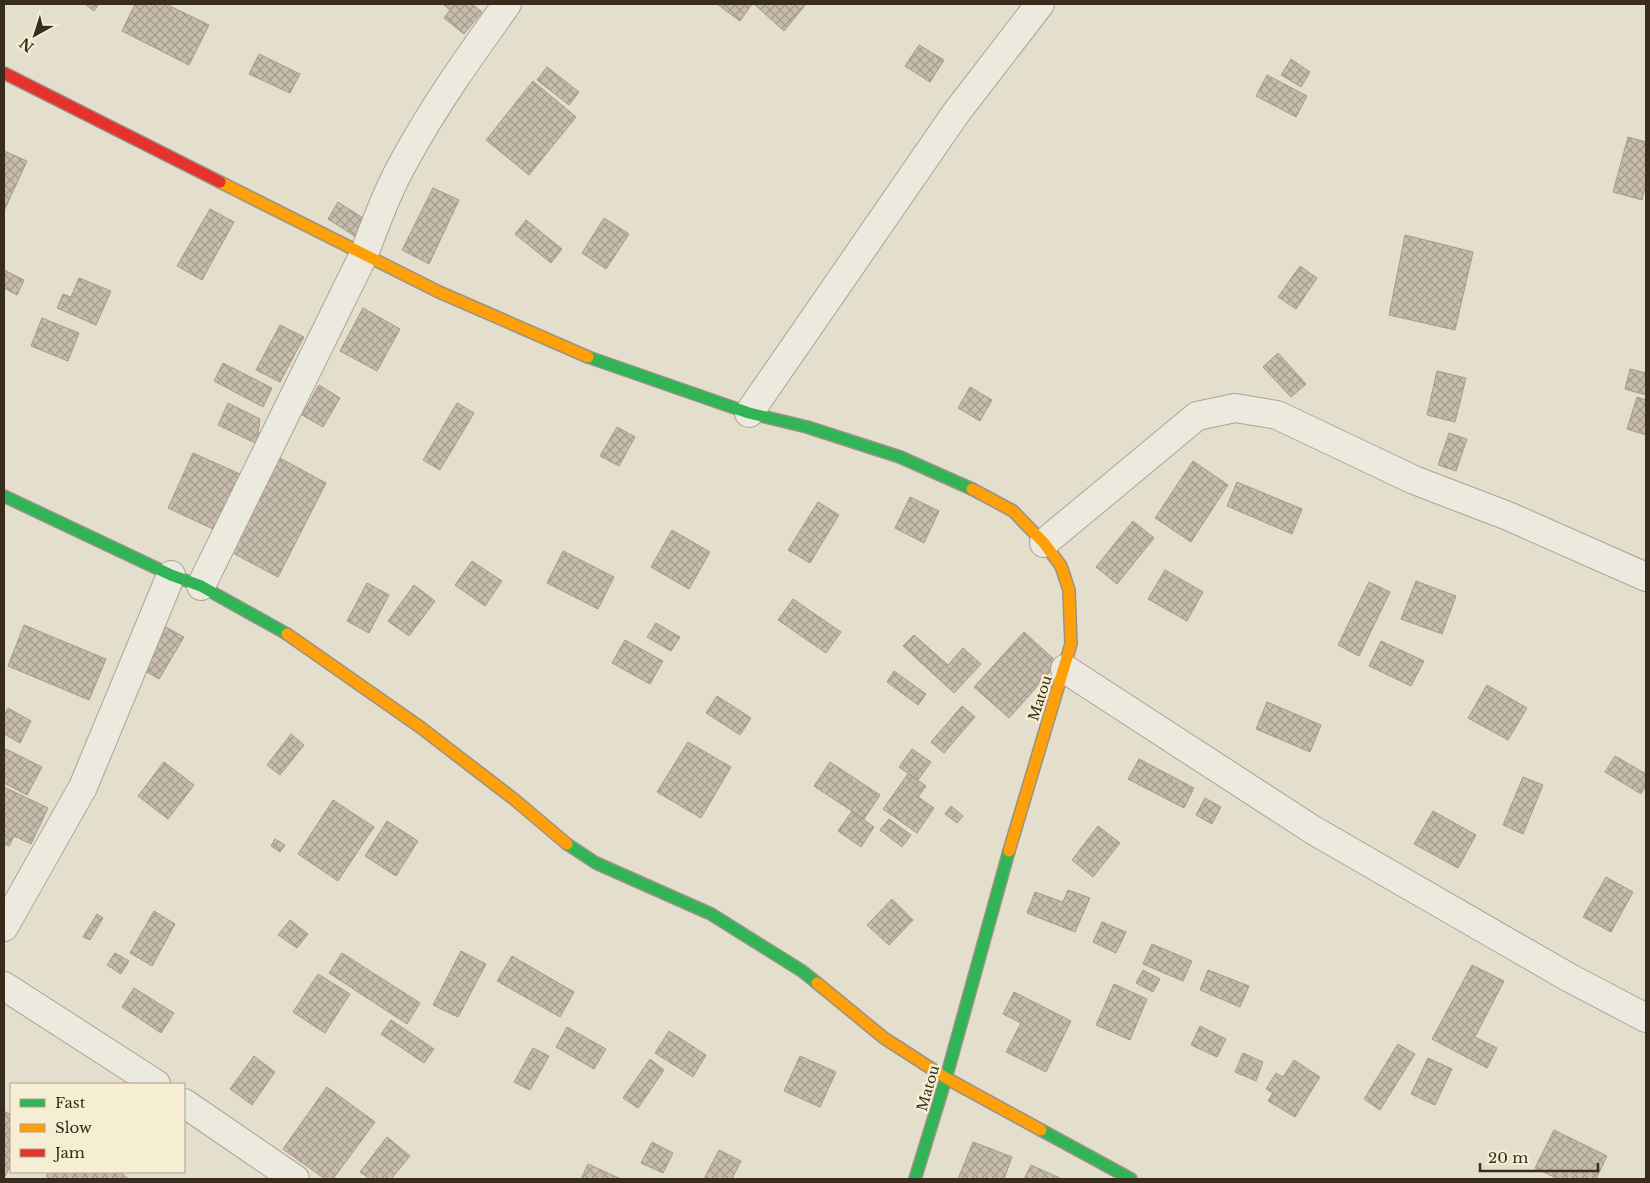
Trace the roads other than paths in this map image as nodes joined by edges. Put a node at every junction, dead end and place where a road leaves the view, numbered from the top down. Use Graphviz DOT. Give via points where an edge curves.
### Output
graph roads {
  1 [pos="507,4"];
  2 [pos="1040,4"];
  3 [pos="4,73"];
  4 [pos="364,254"];
  5 [pos="749,414"];
  6 [pos="4,496"];
  7 [pos="1044,544"];
  8 [pos="171,575"];
  9 [pos="1646,577"];
  10 [pos="201,586"];
  11 [pos="1065,669"];
  12 [pos="4,927"];
  13 [pos="4,986"];
  14 [pos="1646,1018"];
  15 [pos="946,1078"];
  16 [pos="154,1083"];
  17 [pos="185,1104"];
  18 [pos="295,1179"];
  19 [pos="915,1179"];
  20 [pos="1131,1179"];
  1 -- 4 [label="street" via="436,107 406,157"];
  2 -- 5 [label="street" via="956,113"];
  3 -- 4 [label="street, Matou"];
  4 -- 5 [label="street, Matou" via="439,292 574,352"];
  4 -- 10 [label="street"];
  5 -- 7 [label="street, Matou" via="807,427 900,457 956,480 1012,511"];
  6 -- 8 [label="street"];
  7 -- 9 [label="street" via="1197,416 1235,408 1277,415 1414,480 1508,516"];
  7 -- 11 [label="street, Matou" via="1061,566 1070,590 1071,644"];
  8 -- 10 [label="street"];
  8 -- 12 [label="street" via="83,787"];
  10 -- 15 [label="street" via="270,623 318,654 428,733 560,839 596,863 711,914 802,971 884,1038"];
  11 -- 14 [label="street" via="1312,830 1568,977"];
  11 -- 15 [label="street, Matou" via="1016,825"];
  13 -- 16 [label="street"];
  15 -- 19 [label="street, Matou"];
  15 -- 20 [label="street"];
  17 -- 18 [label="street"];
}
